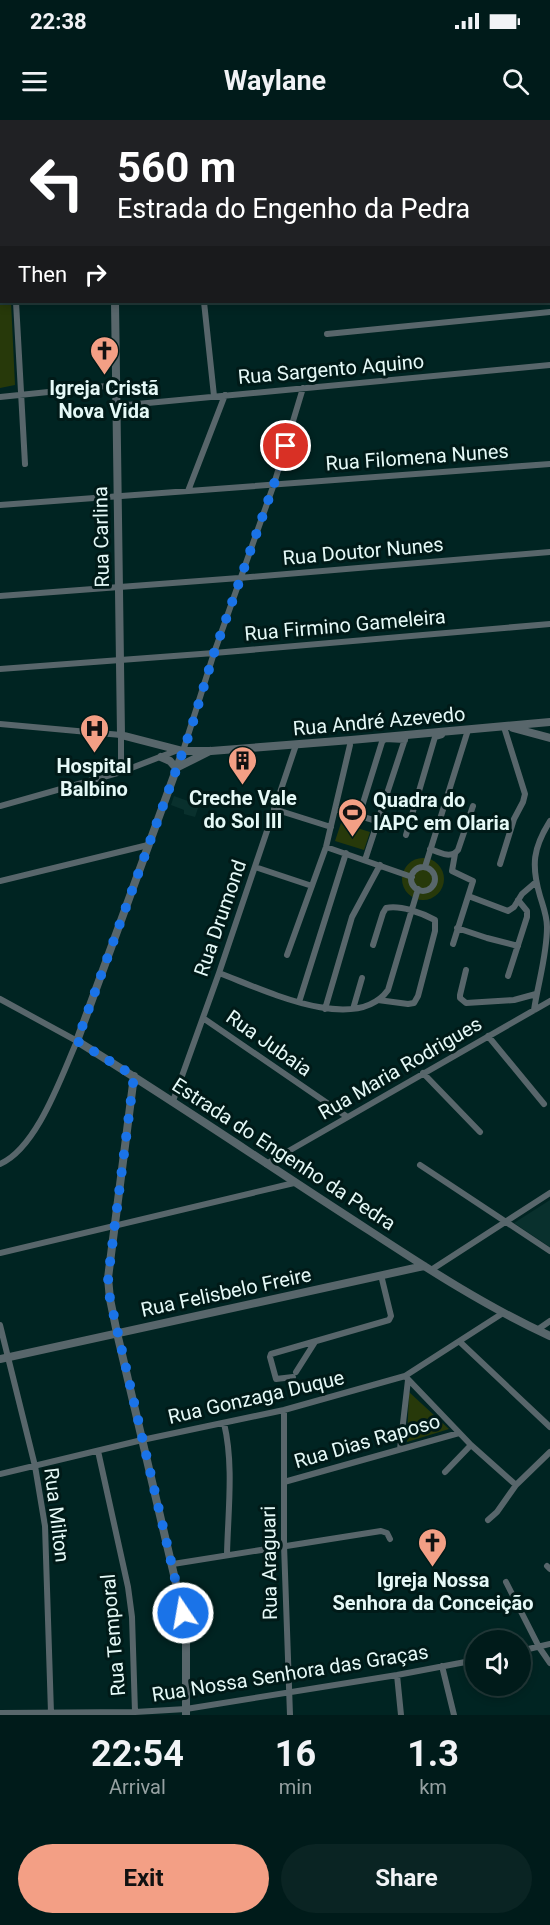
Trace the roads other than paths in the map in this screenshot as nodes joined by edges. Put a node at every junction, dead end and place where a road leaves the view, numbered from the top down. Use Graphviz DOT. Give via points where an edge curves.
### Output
graph roads {
  1 [pos="16,303"];
  2 [pos="115,303"];
  3 [pos="204,303"];
  4 [pos="550,312"];
  5 [pos="327,334"];
  6 [pos="550,365"];
  7 [pos="116,385"];
  8 [pos="303,388"];
  9 [pos="21,394"];
  10 [pos="225,395"];
  11 [pos="214,396"];
  12 [pos="0,397"];
  13 [pos="116,406"];
  14 [pos="25,464"];
  15 [pos="550,464"];
  16 [pos="274,484"];
  17 [pos="188,491"];
  18 [pos="118,497"];
  19 [pos="0,505"];
  20 [pos="550,552"];
  21 [pos="239,578"];
  22 [pos="118,586"];
  23 [pos="0,596"];
  24 [pos="550,624"];
  25 [pos="214,653"];
  26 [pos="120,660"];
  27 [pos="0,669"];
  28 [pos="550,722"];
  29 [pos="0,724"];
  30 [pos="506,727"];
  31 [pos="467,732"];
  32 [pos="121,735"];
  33 [pos="405,738"];
  34 [pos="550,738"];
  35 [pos="296,745"];
  36 [pos="350,745"];
  37 [pos="180,750"];
  38 [pos="211,750"];
  39 [pos="161,757"];
  40 [pos="176,768"];
  41 [pos="121,772"];
  42 [pos="0,806"];
  43 [pos="473,806"];
  44 [pos="274,809"];
  45 [pos="335,809"];
  46 [pos="359,816"];
  47 [pos="377,821"];
  48 [pos="550,821"];
  49 [pos="331,827"];
  50 [pos="406,835"];
  51 [pos="148,845"];
  52 [pos="326,847"];
  53 [pos="430,849"];
  54 [pos="346,854"];
  55 [pos="455,854"];
  56 [pos="365,860"];
  57 [pos="500,864"];
  58 [pos="380,865"];
  59 [pos="255,867"];
  60 [pos="425,867"];
  61 [pos="412,877"];
  62 [pos="0,881"];
  63 [pos="536,882"];
  64 [pos="312,886"];
  65 [pos="418,889"];
  66 [pos="471,897"];
  67 [pos="518,900"];
  68 [pos="411,911"];
  69 [pos="457,928"];
  70 [pos="453,944"];
  71 [pos="373,945"];
  72 [pos="518,946"];
  73 [pos="287,955"];
  74 [pos="466,970"];
  75 [pos="219,973"];
  76 [pos="508,976"];
  77 [pos="362,978"];
  78 [pos="536,994"];
  79 [pos="0,999"];
  80 [pos="378,1000"];
  81 [pos="550,1001"];
  82 [pos="299,1002"];
  83 [pos="325,1009"];
  84 [pos="353,1010"];
  85 [pos="534,1010"];
  86 [pos="203,1018"];
  87 [pos="488,1036"];
  88 [pos="77,1041"];
  89 [pos="423,1073"];
  90 [pos="134,1076"];
  91 [pos="173,1101"];
  92 [pos="544,1104"];
  93 [pos="346,1116"];
  94 [pos="480,1132"];
  95 [pos="0,1164"];
  96 [pos="266,1164"];
  97 [pos="420,1165"];
  98 [pos="294,1183"];
  99 [pos="550,1193"];
  100 [pos="504,1222"];
  101 [pos="116,1225"];
  102 [pos="550,1251"];
  103 [pos="0,1252"];
  104 [pos="427,1268"];
  105 [pos="381,1275"];
  106 [pos="503,1313"];
  107 [pos="550,1321"];
  108 [pos="0,1325"];
  109 [pos="537,1330"];
  110 [pos="117,1333"];
  111 [pos="550,1336"];
  112 [pos="315,1341"];
  113 [pos="460,1342"];
  114 [pos="4,1358"];
  115 [pos="406,1378"];
  116 [pos="284,1410"];
  117 [pos="225,1423"];
  118 [pos="550,1427"];
  119 [pos="459,1433"];
  120 [pos="142,1440"];
  121 [pos="471,1445"];
  122 [pos="400,1449"];
  123 [pos="98,1451"];
  124 [pos="550,1452"];
  125 [pos="35,1466"];
  126 [pos="445,1472"];
  127 [pos="0,1474"];
  128 [pos="284,1482"];
  129 [pos="516,1485"];
  130 [pos="488,1520"];
  131 [pos="390,1539"];
  132 [pos="284,1545"];
  133 [pos="227,1554"];
  134 [pos="173,1564"];
  135 [pos="506,1582"];
  136 [pos="550,1644"];
  137 [pos="539,1647"];
  138 [pos="531,1649"];
  139 [pos="465,1662"];
  140 [pos="550,1663"];
  141 [pos="442,1666"];
  142 [pos="397,1675"];
  143 [pos="289,1692"];
  144 [pos="135,1712"];
  145 [pos="186,1712"];
  146 [pos="0,1713"];
  147 [pos="51,1713"];
  148 [pos="290,1715"];
  149 [pos="401,1715"];
  150 [pos="454,1715"];
  1 -- 9 [label="street"];
  2 -- 7 [label="street, Rua Carlina"];
  3 -- 11 [label="street"];
  4 -- 5 [label="street"];
  6 -- 8 [label="street, Rua Sargento Aquino"];
  7 -- 9 [label="street"];
  7 -- 13 [label="street, Rua Carlina"];
  8 -- 10 [label="street, Rua Sargento Aquino"];
  8 -- 16 [label="street"];
  9 -- 12 [label="street"];
  9 -- 14 [label="street"];
  10 -- 11 [label="street, Rua Sargento Aquino"];
  10 -- 17 [label="street"];
  11 -- 13 [label="street, Rua Sargento Aquino"];
  13 -- 18 [label="street, Rua Carlina"];
  15 -- 16 [label="street, Rua Filomena Nunes"];
  16 -- 17 [label="street, Rua Filomena Nunes"];
  16 -- 21 [label="street"];
  17 -- 18 [label="street, Rua Filomena Nunes"];
  18 -- 19 [label="street, Rua Filomena Nunes"];
  18 -- 22 [label="street, Rua Carlina"];
  20 -- 21 [label="street, Rua Doutor Nunes"];
  21 -- 22 [label="street, Rua Doutor Nunes"];
  21 -- 25 [label="street"];
  22 -- 23 [label="street, Rua Doutor Nunes"];
  22 -- 26 [label="street, Rua Carlina"];
  24 -- 25 [label="street, Rua Firmino Gameleira"];
  25 -- 26 [label="street, Rua Firmino Gameleira"];
  25 -- 37 [label="street"];
  26 -- 27 [label="street, Rua Firmino Gameleira"];
  26 -- 32 [label="street, Rua Carlina"];
  28 -- 30 [label="street, Rua André Azevedo"];
  29 -- 32 [label="street"];
  30 -- 31 [label="street, Rua André Azevedo"];
  30 -- 34 [label="street"];
  30 -- 57 [label="street" via="525,794"];
  31 -- 33 [label="street, Rua André Azevedo"];
  31 -- 50 [label="street" via="435,737"];
  31 -- 53 [label="street"];
  32 -- 37 [label="street, Rua André Azevedo"];
  32 -- 41 [label="street, Rua Carlina"];
  33 -- 35 [label="street, Rua André Azevedo"];
  33 -- 46 [label="street" via="382,741"];
  33 -- 47 [label="street"];
  35 -- 38 [label="street, Rua André Azevedo"];
  35 -- 44 [label="street, Rua Drumond"];
  36 -- 45 [label="street"];
  37 -- 38 [label="street, Rua André Azevedo"];
  37 -- 39 [label="street"];
  37 -- 40 [label="street"];
  38 -- 40 [label="street, Rua André Azevedo"];
  39 -- 40 [label="street"];
  39 -- 41 [label="street"];
  40 -- 51 [label="street"];
  41 -- 42 [label="street"];
  43 -- 55 [label="street"];
  44 -- 49 [label="street"];
  44 -- 59 [label="street, Rua Drumond"];
  45 -- 46 [label="street"];
  45 -- 49 [label="street"];
  46 -- 47 [label="street"];
  47 -- 56 [label="street"];
  48 -- 63 [label="street" via="534,857"];
  49 -- 52 [label="street"];
  51 -- 62 [label="street"];
  51 -- 88 [label="street"];
  52 -- 54 [label="street"];
  52 -- 64 [label="street"];
  53 -- 55 [label="street"];
  53 -- 60 [label="street"];
  54 -- 56 [label="street"];
  54 -- 82 [label="street"];
  55 -- 69 [label="street" via="452,871 473,880"];
  56 -- 58 [label="street"];
  58 -- 61 [label="street"];
  58 -- 83 [label="street" via="352,917"];
  59 -- 64 [label="street"];
  59 -- 75 [label="street, Rua Drumond"];
  60 -- 61 [label="street" via="416,870"];
  60 -- 65 [label="street" via="432,871 435,882 428,890"];
  61 -- 65 [label="street"];
  63 -- 67 [label="street"];
  63 -- 78 [label="street" via="547,928"];
  64 -- 73 [label="street"];
  65 -- 68 [label="street"];
  66 -- 67 [label="street" via="508,911"];
  67 -- 72 [label="street" via="528,914"];
  68 -- 71 [label="street" via="386,908"];
  68 -- 80 [label="street" via="391,982"];
  68 -- 80 [label="street" via="435,920 418,996 412,1004"];
  69 -- 70 [label="street"];
  69 -- 72 [label="street"];
  72 -- 76 [label="street"];
  74 -- 78 [label="street" via="460,995 466,1003 514,1000"];
  75 -- 82 [label="street"];
  75 -- 86 [label="street, Rua Drumond"];
  77 -- 84 [label="street"];
  78 -- 85 [label="street"];
  79 -- 88 [label="street, Estrada do Engenho da Pedra"];
  80 -- 84 [label="street"];
  81 -- 85 [label="street, Rua Maria Rodrigues"];
  82 -- 83 [label="street"];
  83 -- 84 [label="street"];
  85 -- 87 [label="street, Rua Maria Rodrigues"];
  86 -- 91 [label="street, Rua Drumond"];
  86 -- 93 [label="street, Rua Jubaia"];
  87 -- 89 [label="street, Rua Maria Rodrigues"];
  87 -- 92 [label="street"];
  88 -- 90 [label="street, Estrada do Engenho da Pedra"];
  88 -- 95 [label="street" via="33,1133 16,1154"];
  89 -- 93 [label="street, Rua Maria Rodrigues"];
  89 -- 94 [label="street"];
  90 -- 91 [label="street, Estrada do Engenho da Pedra"];
  90 -- 101 [label="street"];
  91 -- 96 [label="street, Estrada do Engenho da Pedra"];
  93 -- 96 [label="street, Rua Maria Rodrigues"];
  96 -- 98 [label="street, Estrada do Engenho da Pedra"];
  97 -- 100 [label="street"];
  98 -- 101 [label="street"];
  98 -- 104 [label="street, Estrada do Engenho da Pedra"];
  99 -- 100 [label="street"];
  100 -- 102 [label="street"];
  100 -- 104 [label="street"];
  101 -- 103 [label="street"];
  101 -- 110 [label="street" via="108,1278"];
  104 -- 105 [label="street, Rua Felisbelo Freire"];
  104 -- 106 [label="street, Estrada do Engenho da Pedra"];
  105 -- 110 [label="street, Rua Felisbelo Freire"];
  105 -- 112 [label="street" via="389,1320"];
  106 -- 109 [label="street, Estrada do Engenho da Pedra"];
  106 -- 113 [label="street, Rua Gonzaga Duque"];
  107 -- 109 [label="street"];
  108 -- 114 [label="street, Rua Milton"];
  109 -- 111 [label="street, Estrada do Engenho da Pedra"];
  110 -- 114 [label="street, Rua Felisbelo Freire"];
  110 -- 120 [label="street"];
  112 -- 112 [label="street" via="273,1353 270,1356 276,1379 295,1375"];
  113 -- 115 [label="street, Rua Gonzaga Duque"];
  113 -- 118 [label="street"];
  114 -- 125 [label="street, Rua Milton"];
  115 -- 116 [label="street, Rua Gonzaga Duque"];
  115 -- 119 [label="street"];
  115 -- 122 [label="street"];
  116 -- 117 [label="street, Rua Gonzaga Duque"];
  116 -- 128 [label="street, Rua Araguari"];
  117 -- 120 [label="street, Rua Gonzaga Duque"];
  117 -- 133 [label="street" via="230,1449"];
  119 -- 121 [label="street"];
  119 -- 122 [label="street, Rua Dias Raposo"];
  120 -- 123 [label="street, Rua Gonzaga Duque"];
  120 -- 134 [label="street"];
  121 -- 126 [label="street"];
  121 -- 129 [label="street"];
  122 -- 128 [label="street, Rua Dias Raposo"];
  123 -- 125 [label="street, Rua Gonzaga Duque"];
  123 -- 144 [label="street, Rua Temporal" via="128,1587"];
  124 -- 129 [label="street"];
  125 -- 127 [label="street, Rua Gonzaga Duque"];
  125 -- 147 [label="street, Rua Milton" via="48,1561"];
  128 -- 132 [label="street, Rua Araguari"];
  129 -- 130 [label="street"];
  131 -- 132 [label="street" via="381,1531"];
  132 -- 133 [label="street"];
  132 -- 143 [label="street, Rua Araguari"];
  133 -- 134 [label="street"];
  134 -- 145 [label="street" via="186,1635"];
  135 -- 137 [label="street"];
  136 -- 137 [label="street"];
  137 -- 138 [label="street"];
  137 -- 140 [label="street"];
  139 -- 141 [label="street, Rua Nossa Senhora das Graças"];
  141 -- 142 [label="street, Rua Nossa Senhora das Graças"];
  141 -- 150 [label="street"];
  142 -- 143 [label="street, Rua Nossa Senhora das Graças"];
  142 -- 149 [label="street"];
  143 -- 145 [label="street, Rua Nossa Senhora das Graças"];
  143 -- 148 [label="street, Rua Araguari"];
  144 -- 145 [label="street, Rua Nossa Senhora das Graças"];
  144 -- 147 [label="street, Rua Nossa Senhora das Graças"];
  146 -- 147 [label="street, Rua Nossa Senhora das Graças"];
}
